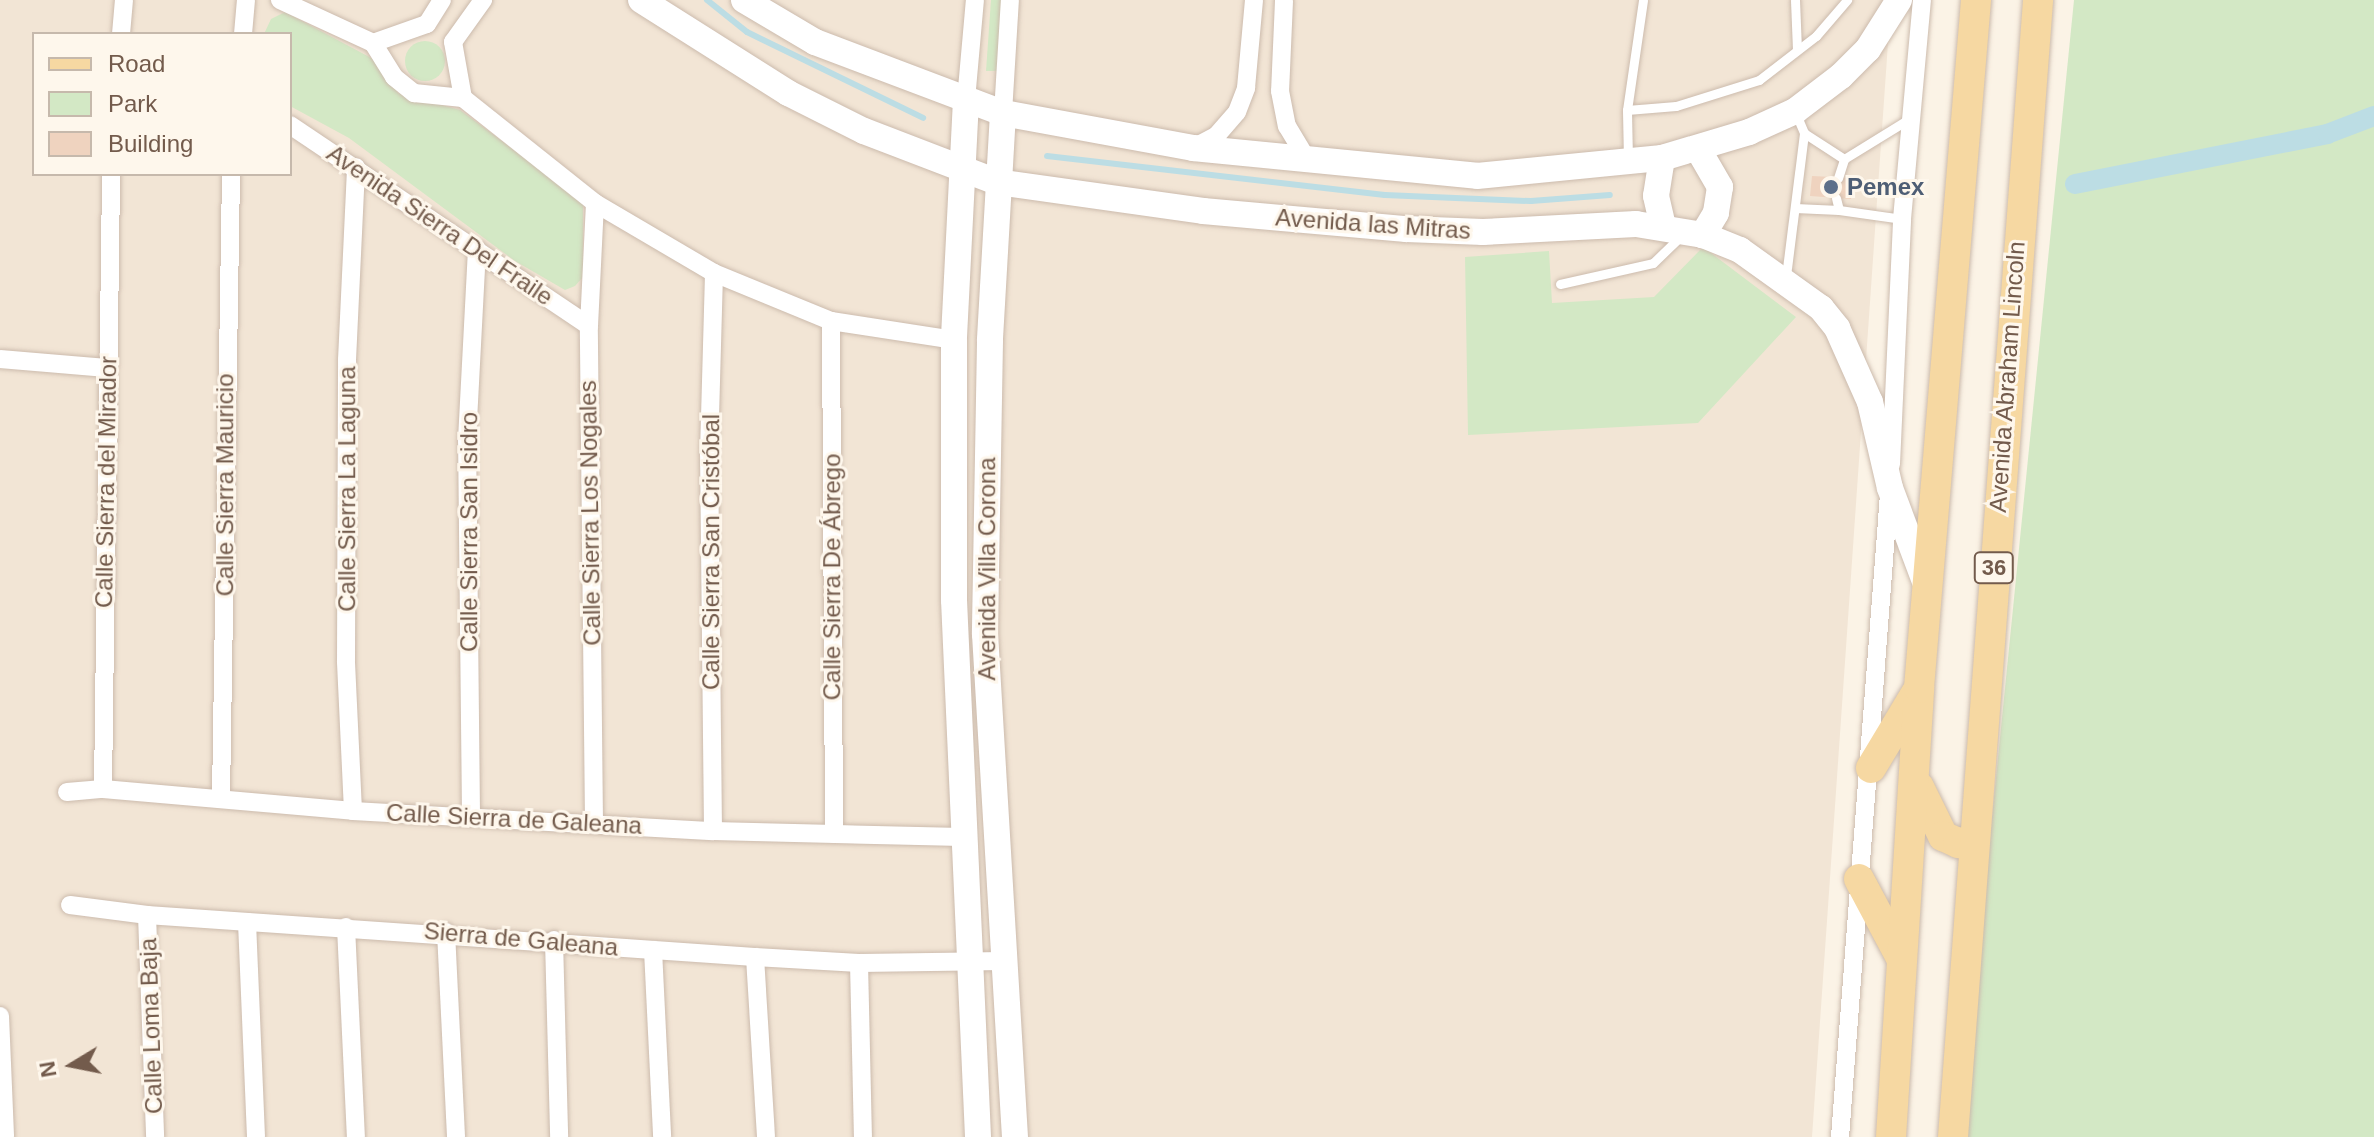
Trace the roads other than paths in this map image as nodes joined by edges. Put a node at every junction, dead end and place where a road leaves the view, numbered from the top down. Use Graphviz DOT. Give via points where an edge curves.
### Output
graph roads {
  1 [pos="124,0"];
  2 [pos="246,0"];
  3 [pos="280,0"];
  4 [pos="442,0"];
  5 [pos="483,0"];
  6 [pos="641,0"];
  7 [pos="744,0"];
  8 [pos="975,0"];
  9 [pos="1010,0"];
  10 [pos="1254,0"];
  11 [pos="1285,0"];
  12 [pos="1643,0"];
  13 [pos="1795,0"];
  14 [pos="1847,0"];
  15 [pos="1899,0"];
  16 [pos="1922,0"];
  17 [pos="1976,0"];
  18 [pos="2038,0"];
  19 [pos="427,24"];
  20 [pos="121,32"];
  21 [pos="243,32"];
  22 [pos="453,42"];
  23 [pos="373,43"];
  24 [pos="1797,49"];
  25 [pos="1246,88"];
  26 [pos="1280,91"];
  27 [pos="463,98"];
  28 [pos="966,100"];
  29 [pos="1627,110"];
  30 [pos="1003,113"];
  31 [pos="1909,119"];
  32 [pos="1800,122"];
  33 [pos="292,126"];
  34 [pos="1193,148"];
  35 [pos="1698,149"];
  36 [pos="1306,158"];
  37 [pos="1662,158"];
  38 [pos="1844,159"];
  39 [pos="1628,163"];
  40 [pos="356,167"];
  41 [pos="964,173"];
  42 [pos="111,176"];
  43 [pos="231,176"];
  44 [pos="1838,178"];
  45 [pos="997,182"];
  46 [pos="1836,198"];
  47 [pos="595,203"];
  48 [pos="1795,208"];
  49 [pos="1839,210"];
  50 [pos="1902,219"];
  51 [pos="1684,231"];
  52 [pos="477,249"];
  53 [pos="714,273"];
  54 [pos="1786,279"];
  55 [pos="1560,284"];
  56 [pos="831,321"];
  57 [pos="589,326"];
  58 [pos="954,340"];
  59 [pos="0,359"];
  60 [pos="107,368"];
  61 [pos="1890,488"];
  62 [pos="1930,594"];
  63 [pos="1919,688"];
  64 [pos="1871,768"];
  65 [pos="1915,773"];
  66 [pos="103,789"];
  67 [pos="67,792"];
  68 [pos="221,797"];
  69 [pos="353,811"];
  70 [pos="471,815"];
  71 [pos="594,823"];
  72 [pos="713,831"];
  73 [pos="834,834"];
  74 [pos="962,837"];
  75 [pos="1974,841"];
  76 [pos="1859,879"];
  77 [pos="70,905"];
  78 [pos="147,915"];
  79 [pos="247,922"];
  80 [pos="346,927"];
  81 [pos="446,932"];
  82 [pos="554,940"];
  83 [pos="653,950"];
  84 [pos="755,957"];
  85 [pos="1901,958"];
  86 [pos="1004,961"];
  87 [pos="973,962"];
  88 [pos="859,963"];
  89 [pos="0,1016"];
  90 [pos="1956,1093"];
  91 [pos="5,1137"];
  92 [pos="155,1137"];
  93 [pos="256,1137"];
  94 [pos="356,1137"];
  95 [pos="456,1137"];
  96 [pos="559,1137"];
  97 [pos="662,1137"];
  98 [pos="766,1137"];
  99 [pos="863,1137"];
  100 [pos="978,1137"];
  101 [pos="1015,1137"];
  102 [pos="1840,1137"];
  103 [pos="1891,1137"];
  104 [pos="1953,1137"];
  105 [pos="1975,1137"];
  1 -- 20 [label="street"];
  2 -- 21 [label="street"];
  3 -- 23 [label="street"];
  4 -- 19 [label="street"];
  5 -- 22 [label="street"];
  6 -- 41 [label="street, Avenida las Mitras" via="788,93"];
  7 -- 28 [label="street" via="815,42"];
  8 -- 28 [label="street, Avenida Villa Corona"];
  9 -- 30 [label="street, Avenida Villa Corona"];
  10 -- 11 [label="street"];
  10 -- 25 [label="street"];
  11 -- 26 [label="street"];
  12 -- 29 [label="lane"];
  13 -- 24 [label="lane"];
  14 -- 24 [label="lane" via="1816,36"];
  15 -- 32 [label="street" via="1868,49"];
  16 -- 31 [label="street"];
  17 -- 62 [label="main road"];
  18 -- 75 [label="main road, Avenida Abraham Lincoln / 36"];
  19 -- 22 [label="street"];
  19 -- 23 [label="street"];
  22 -- 27 [label="street"];
  23 -- 27 [label="street" via="403,86 414,93"];
  24 -- 29 [label="lane" via="1759,80 1676,106"];
  25 -- 26 [label="street"];
  25 -- 34 [label="street" via="1231,123"];
  26 -- 36 [label="street" via="1287,126"];
  27 -- 47 [label="street"];
  28 -- 30 [label="street"];
  28 -- 41 [label="street, Avenida Villa Corona"];
  29 -- 39 [label="lane"];
  30 -- 34 [label="street"];
  30 -- 45 [label="street, Avenida Villa Corona"];
  31 -- 38 [label="lane"];
  31 -- 50 [label="street"];
  32 -- 35 [label="street"];
  32 -- 38 [label="lane"];
  32 -- 48 [label="lane"];
  33 -- 40 [label="street, Avenida Sierra Del Fraile"];
  34 -- 36 [label="street"];
  35 -- 37 [label="street"];
  35 -- 51 [label="street" via="1720,187 1716,213"];
  36 -- 39 [label="street" via="1477,176"];
  37 -- 39 [label="street"];
  37 -- 51 [label="street" via="1656,196"];
  38 -- 44 [label="lane"];
  40 -- 52 [label="street, Avenida Sierra Del Fraile"];
  40 -- 69 [label="street, Calle Sierra La Laguna" via="346,661"];
  41 -- 45 [label="street, Avenida las Mitras"];
  41 -- 58 [label="street, Avenida Villa Corona"];
  42 -- 60 [label="street, Calle Sierra del Mirador"];
  43 -- 68 [label="street, Calle Sierra Mauricio"];
  45 -- 51 [label="street, Avenida las Mitras" via="1203,211 1406,229"];
  45 -- 86 [label="street, Avenida Villa Corona" via="985,634"];
  46 -- 49 [label="lane"];
  47 -- 53 [label="street"];
  47 -- 57 [label="street, Calle Sierra Los Nogales"];
  48 -- 49 [label="lane"];
  48 -- 54 [label="lane"];
  49 -- 50 [label="lane"];
  50 -- 61 [label="street"];
  51 -- 54 [label="street, Avenida las Mitras" via="1740,250"];
  51 -- 55 [label="lane" via="1653,263"];
  52 -- 57 [label="street, Avenida Sierra Del Fraile"];
  52 -- 70 [label="street, Calle Sierra San Isidro" via="467,440"];
  53 -- 56 [label="street"];
  53 -- 72 [label="street, Calle Sierra San Cristóbal" via="709,453"];
  54 -- 61 [label="street, Avenida las Mitras" via="1821,308 1856,364"];
  56 -- 58 [label="street"];
  56 -- 73 [label="street, Calle Sierra De Ábrego"];
  57 -- 71 [label="street, Calle Sierra Los Nogales"];
  58 -- 74 [label="street, Avenida Villa Corona" via="954,600"];
  59 -- 60 [label="street"];
  60 -- 66 [label="street, Calle Sierra del Mirador"];
  61 -- 62 [label="street, Avenida las Mitras"];
  61 -- 64 [label="street"];
  62 -- 63 [label="main road"];
  63 -- 64 [label="main road"];
  63 -- 65 [label="main road"];
  64 -- 76 [label="street"];
  65 -- 75 [label="main road" via="1936,829 1952,842"];
  65 -- 85 [label="main road"];
  66 -- 67 [label="street, Calle Sierra de Galeana"];
  66 -- 68 [label="street, Calle Sierra de Galeana"];
  68 -- 69 [label="street, Calle Sierra de Galeana"];
  69 -- 70 [label="street, Calle Sierra de Galeana"];
  70 -- 71 [label="street, Calle Sierra de Galeana"];
  71 -- 72 [label="street, Calle Sierra de Galeana"];
  72 -- 73 [label="street, Calle Sierra de Galeana"];
  73 -- 74 [label="street, Calle Sierra de Galeana"];
  74 -- 87 [label="street, Avenida Villa Corona"];
  75 -- 90 [label="main road, Avenida Abraham Lincoln / 36"];
  76 -- 85 [label="main road"];
  76 -- 102 [label="street"];
  77 -- 78 [label="street, Sierra de Galeana"];
  78 -- 79 [label="street, Sierra de Galeana"];
  78 -- 92 [label="street, Calle Loma Baja"];
  79 -- 80 [label="street, Sierra de Galeana"];
  79 -- 93 [label="street"];
  80 -- 81 [label="street, Sierra de Galeana"];
  80 -- 94 [label="street"];
  81 -- 82 [label="street, Sierra de Galeana"];
  81 -- 95 [label="street"];
  82 -- 83 [label="street, Sierra de Galeana"];
  82 -- 96 [label="street"];
  83 -- 84 [label="street, Sierra de Galeana"];
  83 -- 97 [label="street"];
  84 -- 88 [label="street, Sierra de Galeana"];
  84 -- 98 [label="street"];
  85 -- 103 [label="main road"];
  86 -- 87 [label="street, Sierra de Galeana"];
  86 -- 101 [label="street, Avenida Villa Corona"];
  87 -- 88 [label="street, Sierra de Galeana"];
  87 -- 100 [label="street, Avenida Villa Corona"];
  88 -- 99 [label="street"];
  89 -- 91 [label="street"];
  90 -- 104 [label="main road, Avenida Abraham Lincoln / 36"];
  90 -- 105 [label="main road"];
}
